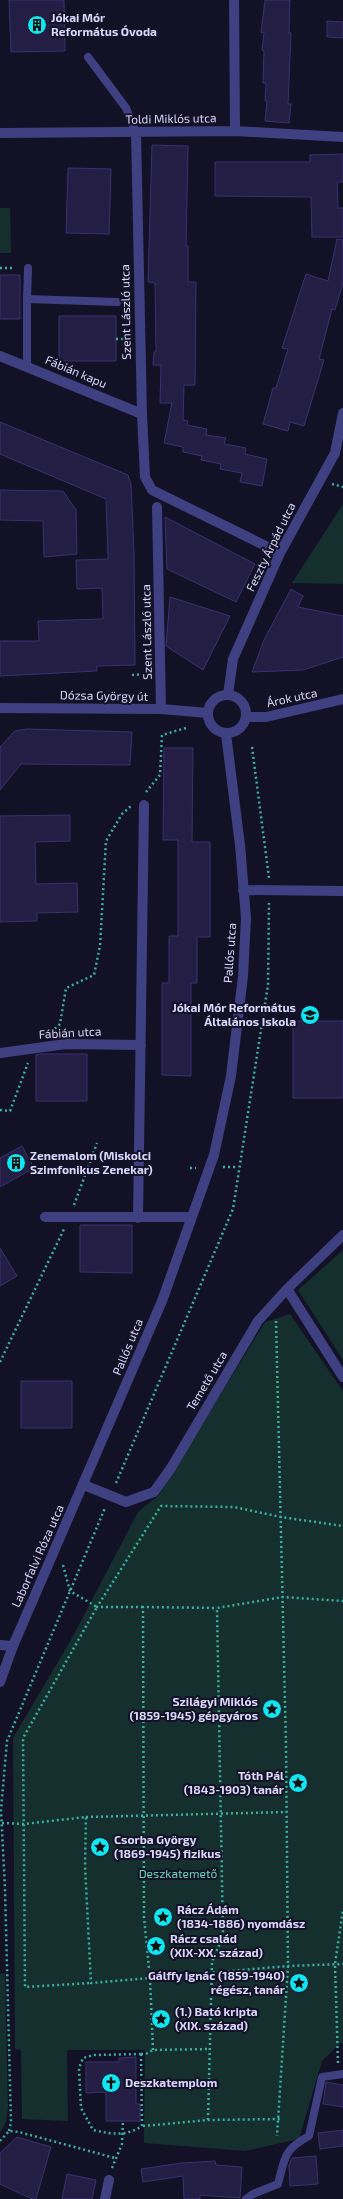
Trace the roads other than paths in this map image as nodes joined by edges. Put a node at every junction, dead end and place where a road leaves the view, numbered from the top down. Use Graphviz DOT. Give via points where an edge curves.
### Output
graph roads {
  1 [pos="234,0"];
  2 [pos="88,57"];
  3 [pos="235,131"];
  4 [pos="0,133"];
  5 [pos="136,133"];
  6 [pos="343,137"];
  7 [pos="28,268"];
  8 [pos="28,299"];
  9 [pos="117,302"];
  10 [pos="0,356"];
  11 [pos="27,366"];
  12 [pos="343,413"];
  13 [pos="142,414"];
  14 [pos="343,443"];
  15 [pos="335,454"];
  16 [pos="157,507"];
  17 [pos="280,553"];
  18 [pos="228,695"];
  19 [pos="343,699"];
  20 [pos="0,708"];
  21 [pos="161,710"];
  22 [pos="208,713"];
  23 [pos="246,716"];
  24 [pos="226,734"];
  25 [pos="143,800"];
  26 [pos="243,890"];
  27 [pos="343,891"];
  28 [pos="141,1045"];
  29 [pos="0,1053"];
  30 [pos="45,1217"];
  31 [pos="192,1217"];
  32 [pos="138,1218"];
  33 [pos="343,1235"];
  34 [pos="287,1289"];
  35 [pos="343,1377"];
  36 [pos="84,1485"];
  37 [pos="0,1645"];
  38 [pos="12,1646"];
  39 [pos="0,1682"];
  40 [pos="341,2074"];
  41 [pos="109,2180"];
  42 [pos="105,2199"];
  43 [pos="246,2199"];
  1 -- 3 [label="street"];
  2 -- 5 [label="lane" via="126,108"];
  3 -- 5 [label="street, Toldi Miklós utca"];
  3 -- 6 [label="street, Toldi Miklós utca"];
  4 -- 5 [label="street, Toldi Miklós utca"];
  5 -- 13 [label="street, Szent László utca"];
  7 -- 8 [label="lane"];
  8 -- 9 [label="lane"];
  8 -- 11 [label="lane"];
  10 -- 11 [label="street, Fábián kapu"];
  11 -- 13 [label="street, Fábián kapu"];
  12 -- 15 [label="street, Feszty Árpád utca"];
  13 -- 17 [label="street, Szent László utca" via="145,477 152,490"];
  14 -- 15 [label="street"];
  15 -- 17 [label="street, Feszty Árpád utca"];
  16 -- 21 [label="street, Szent László utca"];
  17 -- 18 [label="street, Feszty Árpád utca" via="233,659"];
  18 -- 22 [label="street" via="214,700"];
  18 -- 23 [label="street" via="242,701"];
  19 -- 23 [label="street, Árok utca" via="266,717"];
  20 -- 21 [label="street, Dózsa György út"];
  21 -- 22 [label="street, Dózsa György út"];
  22 -- 24 [label="street" via="213,727"];
  23 -- 24 [label="street" via="239,730"];
  24 -- 26 [label="street, Pallós utca" via="237,814"];
  25 -- 28 [label="street"];
  26 -- 27 [label="street"];
  26 -- 31 [label="street, Pallós utca" via="246,918 243,976 231,1076 214,1155"];
  28 -- 29 [label="street, Fábián utca" via="66,1044"];
  28 -- 32 [label="street"];
  30 -- 32 [label="street"];
  31 -- 32 [label="street"];
  31 -- 36 [label="street, Pallós utca" via="162,1301"];
  33 -- 34 [label="street, Temető utca"];
  34 -- 35 [label="street"];
  34 -- 36 [label="street, Temető utca" via="258,1321 171,1468 154,1492 126,1502"];
  36 -- 38 [label="street, Laborfalvi Róza utca"];
  37 -- 38 [label="street"];
  38 -- 39 [label="street, Laborfalvi Róza utca"];
  40 -- 43 [label="lane" via="322,2077 309,2136 293,2144 285,2158 278,2184"];
  41 -- 42 [label="street"];
}
